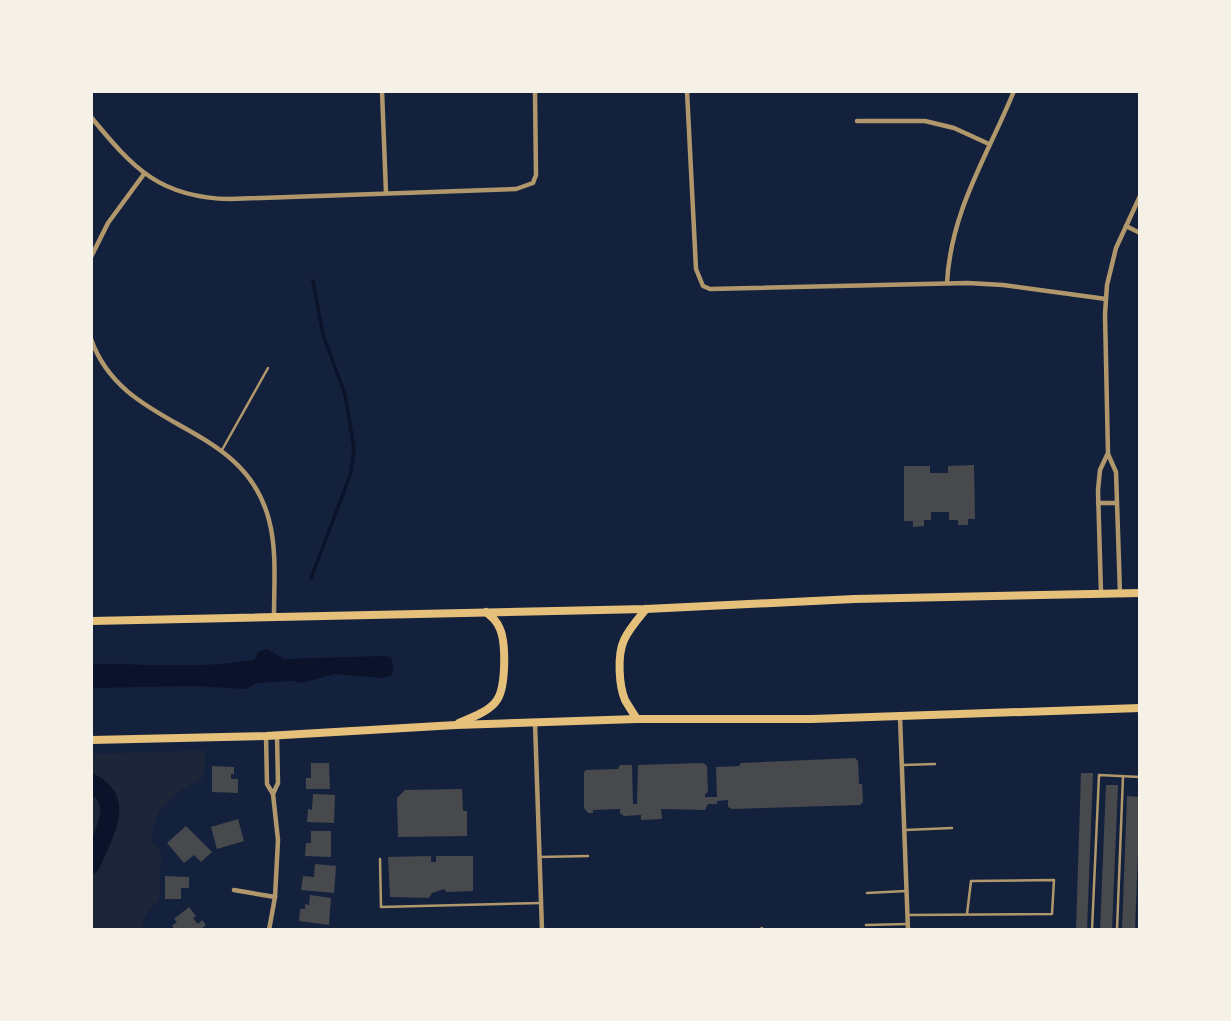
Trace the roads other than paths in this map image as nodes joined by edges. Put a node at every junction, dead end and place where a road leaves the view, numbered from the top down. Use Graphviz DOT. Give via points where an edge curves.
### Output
graph roads {
  1 [pos="382,91"];
  2 [pos="535,91"];
  3 [pos="687,91"];
  4 [pos="1014,91"];
  5 [pos="91,117"];
  6 [pos="857,121"];
  7 [pos="989,144"];
  8 [pos="144,174"];
  9 [pos="386,193"];
  10 [pos="1140,196"];
  11 [pos="1126,226"];
  12 [pos="1140,233"];
  13 [pos="91,257"];
  14 [pos="947,284"];
  15 [pos="1106,299"];
  16 [pos="91,339"];
  17 [pos="268,368"];
  18 [pos="222,450"];
  19 [pos="1108,454"];
  20 [pos="1098,503"];
  21 [pos="1117,503"];
  22 [pos="1101,593"];
  23 [pos="1120,593"];
  24 [pos="1140,593"];
  25 [pos="646,608"];
  26 [pos="486,612"];
  27 [pos="274,616"];
  28 [pos="91,621"];
  29 [pos="1140,708"];
  30 [pos="900,717"];
  31 [pos="637,719"];
  32 [pos="535,722"];
  33 [pos="456,725"];
  34 [pos="266,736"];
  35 [pos="277,736"];
  36 [pos="91,740"];
  37 [pos="935,764"];
  38 [pos="902,765"];
  39 [pos="1123,776"];
  40 [pos="1140,777"];
  41 [pos="273,794"];
  42 [pos="952,828"];
  43 [pos="905,830"];
  44 [pos="588,856"];
  45 [pos="540,857"];
  46 [pos="380,859"];
  47 [pos="234,890"];
  48 [pos="907,891"];
  49 [pos="867,892"];
  50 [pos="275,897"];
  51 [pos="541,903"];
  52 [pos="1140,912"];
  53 [pos="967,914"];
  54 [pos="908,915"];
  55 [pos="866,925"];
  56 [pos="908,927"];
  57 [pos="269,930"];
  58 [pos="542,930"];
  59 [pos="1092,930"];
  60 [pos="1117,930"];
  61 [pos="1139,930"];
  1 -- 9 [label="street"];
  2 -- 9 [label="street" via="537,167 533,183 516,189"];
  3 -- 14 [label="street" via="696,269 703,286 718,291"];
  4 -- 7 [label="street"];
  5 -- 8 [label="street"];
  6 -- 7 [label="street" via="925,121"];
  7 -- 14 [label="street" via="957,221"];
  8 -- 9 [label="street" via="176,192 216,199"];
  8 -- 13 [label="street" via="108,223"];
  10 -- 11 [label="street"];
  11 -- 12 [label="street"];
  11 -- 15 [label="street" via="1110,268"];
  14 -- 15 [label="street" via="994,284"];
  15 -- 19 [label="street"];
  16 -- 18 [label="street" via="108,372 127,393"];
  17 -- 18 [label="lane"];
  18 -- 27 [label="street" via="248,476 269,518"];
  19 -- 20 [label="street" via="1100,470"];
  19 -- 21 [label="street" via="1116,472"];
  20 -- 21 [label="street"];
  20 -- 22 [label="street"];
  21 -- 23 [label="street"];
  22 -- 23 [label="highway"];
  22 -- 25 [label="highway"];
  23 -- 24 [label="highway"];
  25 -- 26 [label="highway"];
  25 -- 31 [label="highway" via="628,632 621,652 624,698"];
  26 -- 27 [label="highway"];
  26 -- 33 [label="highway" via="503,637 501,694 488,709"];
  27 -- 28 [label="highway"];
  29 -- 30 [label="highway"];
  30 -- 31 [label="highway"];
  30 -- 38 [label="street"];
  31 -- 32 [label="highway"];
  32 -- 33 [label="highway"];
  32 -- 45 [label="street"];
  33 -- 35 [label="highway"];
  34 -- 35 [label="highway"];
  34 -- 36 [label="highway"];
  34 -- 41 [label="street" via="267,784"];
  35 -- 41 [label="street" via="278,783"];
  37 -- 38 [label="lane"];
  38 -- 43 [label="street"];
  39 -- 40 [label="lane"];
  39 -- 59 [label="lane" via="1099,775"];
  39 -- 60 [label="lane"];
  41 -- 50 [label="street" via="278,839"];
  42 -- 43 [label="lane"];
  43 -- 48 [label="street"];
  44 -- 45 [label="lane"];
  45 -- 51 [label="street"];
  46 -- 51 [label="lane" via="381,906"];
  47 -- 50 [label="street"];
  48 -- 49 [label="lane"];
  48 -- 54 [label="street"];
  50 -- 57 [label="street"];
  51 -- 58 [label="street"];
  52 -- 61 [label="lane"];
  53 -- 53 [label="lane" via="1052,914 1054,880 971,881"];
  53 -- 54 [label="lane"];
  54 -- 56 [label="street"];
  55 -- 56 [label="lane"];
}
